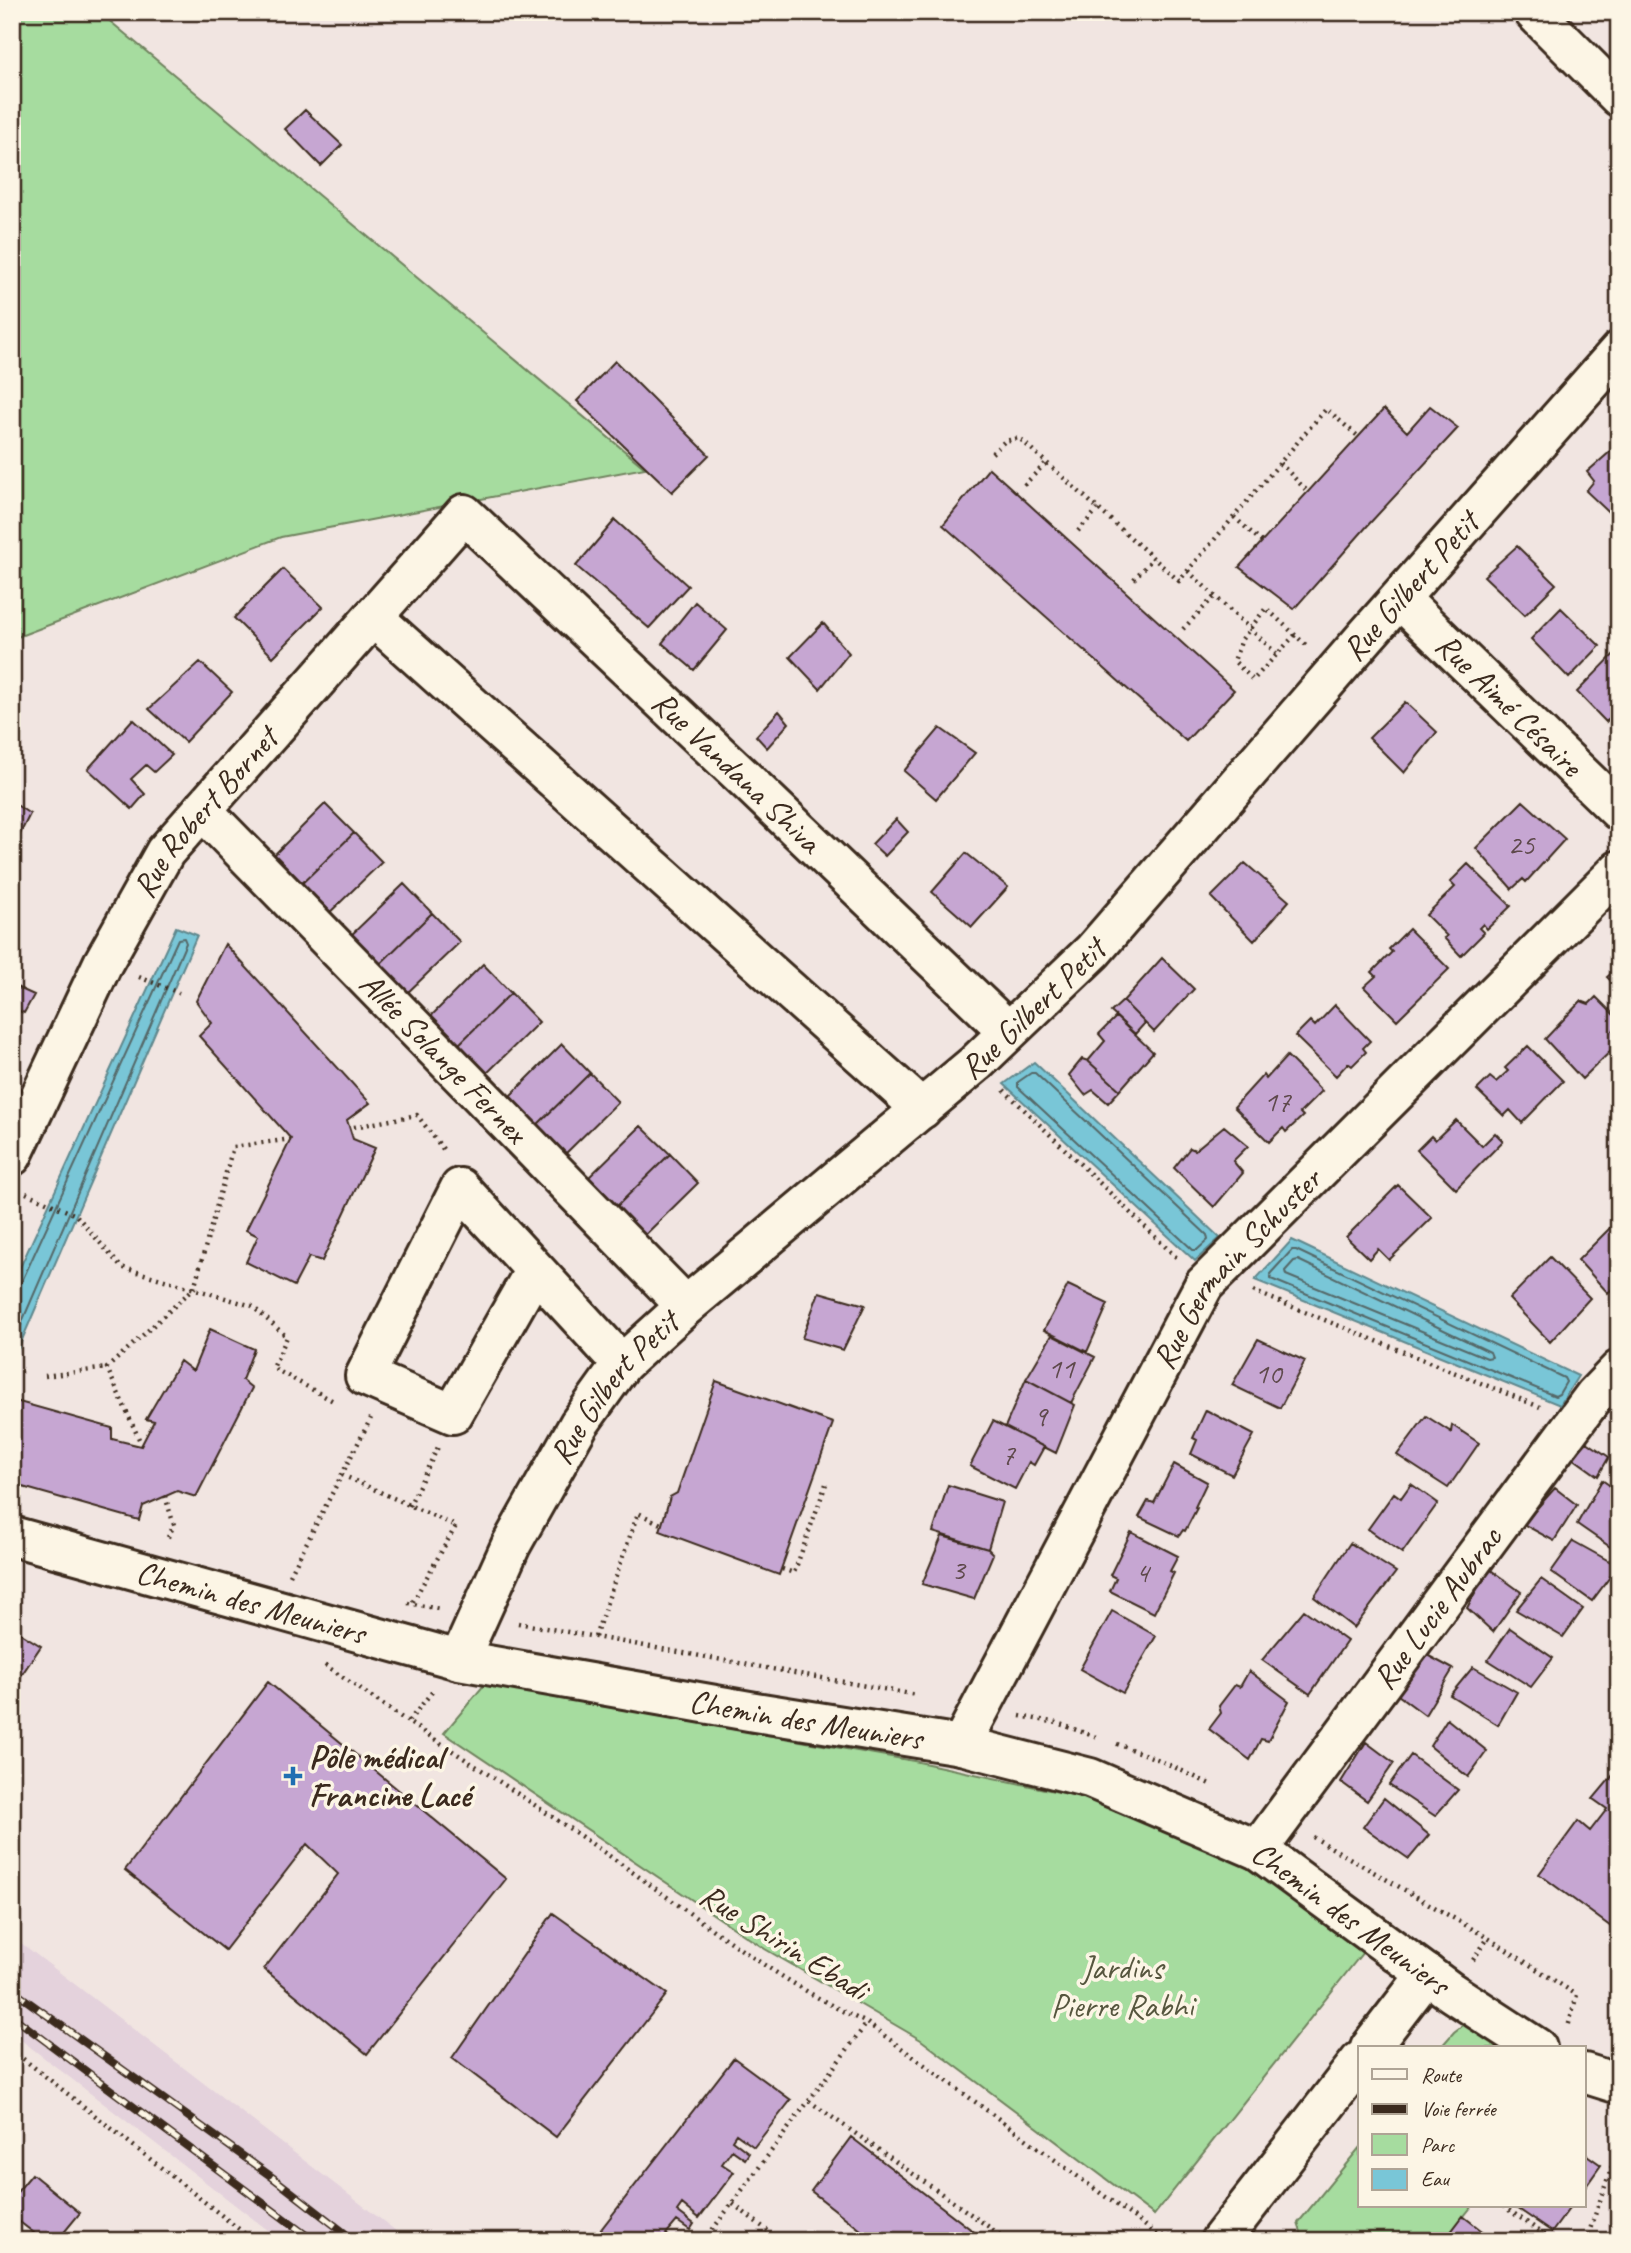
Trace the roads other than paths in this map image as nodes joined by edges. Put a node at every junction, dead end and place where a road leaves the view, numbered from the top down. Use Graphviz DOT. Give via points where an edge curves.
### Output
graph roads {
  1 [pos="1534,12"];
  2 [pos="1619,97"];
  3 [pos="1619,351"];
  4 [pos="464,514"];
  5 [pos="1399,599"];
  6 [pos="373,617"];
  7 [pos="202,810"];
  8 [pos="1619,811"];
  9 [pos="1619,870"];
  10 [pos="1008,1031"];
  11 [pos="922,1109"];
  12 [pos="12,1156"];
  13 [pos="535,1270"];
  14 [pos="686,1306"];
  15 [pos="622,1364"];
  16 [pos="1619,1370"];
  17 [pos="12,1536"];
  18 [pos="459,1660"];
  19 [pos="961,1745"];
  20 [pos="1258,1850"];
  21 [pos="1427,1973"];
  22 [pos="1372,2046"];
  23 [pos="1534,2046"];
  24 [pos="1358,2063"];
  25 [pos="1205,2240"];
  1 -- 2 [label="street"];
  3 -- 5 [label="street, Rue Gilbert Petit"];
  4 -- 6 [label="street, Rue Robert Bornet"];
  4 -- 10 [label="street, Rue Vandana Shiva"];
  5 -- 8 [label="street, Rue Aimé Césaire"];
  5 -- 10 [label="street, Rue Gilbert Petit" via="1093,951"];
  6 -- 7 [label="street, Rue Robert Bornet"];
  6 -- 11 [label="street"];
  7 -- 12 [label="street, Rue Robert Bornet" via="165,852 103,963"];
  7 -- 14 [label="street, Allée Solange Fernex"];
  9 -- 19 [label="street, Rue Germain Schuster" via="1204,1285"];
  10 -- 11 [label="street, Rue Gilbert Petit"];
  11 -- 14 [label="street, Rue Gilbert Petit"];
  13 -- 13 [label="street" via="453,1414 365,1376 460,1188"];
  13 -- 15 [label="street"];
  14 -- 15 [label="street, Rue Gilbert Petit"];
  15 -- 18 [label="street, Rue Gilbert Petit" via="579,1424 511,1545"];
  16 -- 20 [label="street, Rue Lucie Aubrac" via="1594,1396"];
  17 -- 18 [label="street, Chemin des Meuniers"];
  18 -- 19 [label="street, Chemin des Meuniers"];
  19 -- 20 [label="street, Chemin des Meuniers" via="1090,1778"];
  20 -- 21 [label="street, Chemin des Meuniers"];
  21 -- 22 [label="street"];
  21 -- 23 [label="street, Chemin des Meuniers"];
  24 -- 25 [label="street"];
}
